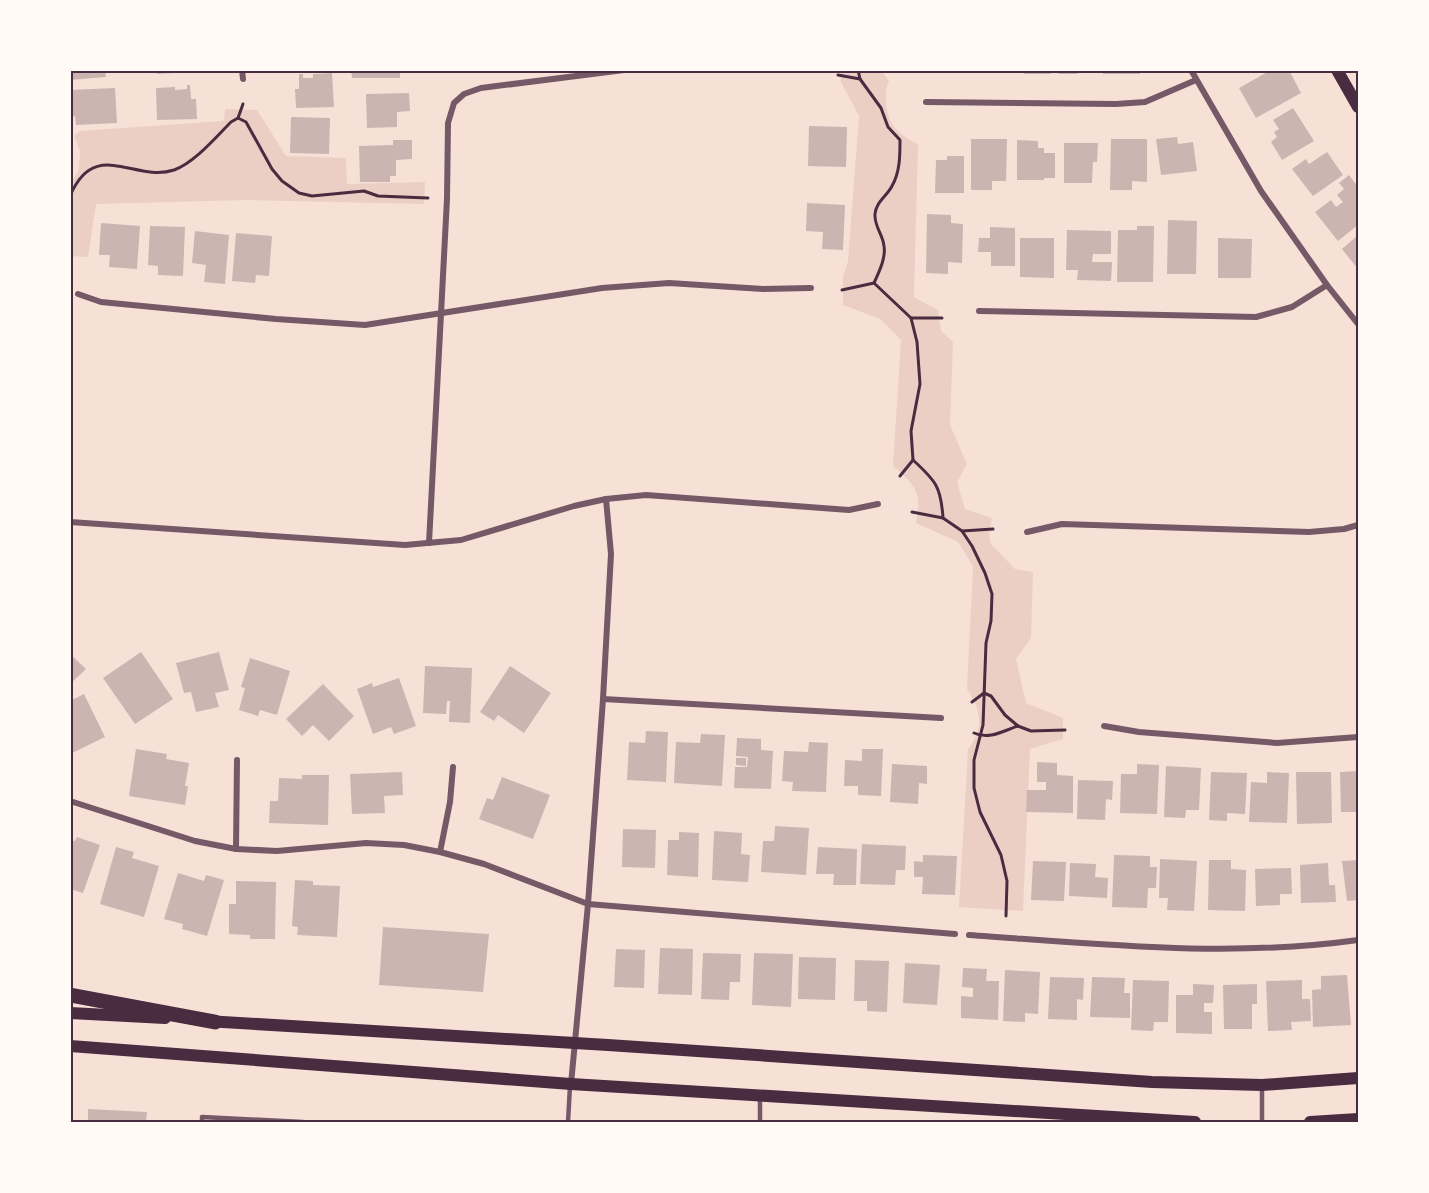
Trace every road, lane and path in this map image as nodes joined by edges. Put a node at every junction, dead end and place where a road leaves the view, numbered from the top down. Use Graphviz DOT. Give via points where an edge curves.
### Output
graph roads {
  1 [pos="242,70"];
  2 [pos="624,70"];
  3 [pos="858,70"];
  4 [pos="1191,70"];
  5 [pos="1337,70"];
  6 [pos="838,75"];
  7 [pos="243,79"];
  8 [pos="860,79"];
  9 [pos="1196,80"];
  10 [pos="926,102"];
  11 [pos="243,104"];
  12 [pos="1359,107"];
  13 [pos="238,118"];
  14 [pos="71,177"];
  15 [pos="76,182"];
  16 [pos="70,196"];
  17 [pos="428,198"];
  18 [pos="874,283"];
  19 [pos="1327,285"];
  20 [pos="811,288"];
  21 [pos="842,290"];
  22 [pos="78,294"];
  23 [pos="979,311"];
  24 [pos="440,314"];
  25 [pos="911,318"];
  26 [pos="942,318"];
  27 [pos="1359,324"];
  28 [pos="913,460"];
  29 [pos="900,476"];
  30 [pos="606,499"];
  31 [pos="879,504"];
  32 [pos="912,513"];
  33 [pos="943,518"];
  34 [pos="70,522"];
  35 [pos="1359,525"];
  36 [pos="993,529"];
  37 [pos="962,531"];
  38 [pos="1027,532"];
  39 [pos="429,543"];
  40 [pos="984,693"];
  41 [pos="603,699"];
  42 [pos="972,702"];
  43 [pos="941,718"];
  44 [pos="1018,726"];
  45 [pos="1104,726"];
  46 [pos="1065,730"];
  47 [pos="974,733"];
  48 [pos="980,736"];
  49 [pos="1359,737"];
  50 [pos="237,760"];
  51 [pos="453,767"];
  52 [pos="70,801"];
  53 [pos="236,849"];
  54 [pos="440,852"];
  55 [pos="588,904"];
  56 [pos="1006,916"];
  57 [pos="955,934"];
  58 [pos="969,935"];
  59 [pos="1359,940"];
  60 [pos="70,995"];
  61 [pos="70,1013"];
  62 [pos="215,1022"];
  63 [pos="575,1043"];
  64 [pos="70,1046"];
  65 [pos="1359,1078"];
  66 [pos="571,1084"];
  67 [pos="1262,1085"];
  68 [pos="760,1096"];
  69 [pos="1359,1119"];
  70 [pos="202,1122"];
  71 [pos="303,1122"];
  72 [pos="568,1122"];
  73 [pos="760,1122"];
  74 [pos="1195,1122"];
  75 [pos="1262,1122"];
  76 [pos="1310,1122"];
  1 -- 7 [label="street"];
  2 -- 24 [label="street" via="481,88 464,94 454,103 448,123"];
  3 -- 8 [label="path"];
  4 -- 9 [label="street"];
  5 -- 12 [label="main road"];
  6 -- 8 [label="path"];
  8 -- 18 [label="path" via="900,140 897,175 875,213 884,246"];
  9 -- 10 [label="street" via="1145,102"];
  9 -- 19 [label="street" via="1261,191"];
  11 -- 13 [label="path"];
  13 -- 15 [label="path" via="176,169 165,172 94,167"];
  13 -- 17 [label="path" via="246,122 272,169 299,193 312,196 364,191 378,196"];
  14 -- 15 [label="path"];
  15 -- 16 [label="path"];
  18 -- 21 [label="path"];
  18 -- 25 [label="path"];
  19 -- 23 [label="street" via="1292,308 1256,317"];
  19 -- 27 [label="street"];
  20 -- 24 [label="street" via="669,283 602,288"];
  22 -- 24 [label="street" via="101,302 365,325"];
  24 -- 39 [label="street"];
  25 -- 26 [label="path"];
  25 -- 28 [label="path" via="920,371 911,431"];
  28 -- 29 [label="path"];
  28 -- 33 [label="path" via="931,477 941,494"];
  30 -- 31 [label="street" via="646,495 849,510"];
  30 -- 39 [label="street" via="462,540"];
  30 -- 41 [label="street" via="611,554"];
  32 -- 33 [label="path"];
  33 -- 37 [label="path"];
  34 -- 39 [label="street" via="405,545"];
  35 -- 38 [label="street" via="1309,532 1062,524"];
  36 -- 37 [label="path"];
  37 -- 40 [label="path" via="992,594"];
  40 -- 42 [label="path"];
  40 -- 44 [label="path"];
  40 -- 48 [label="path"];
  41 -- 43 [label="street"];
  41 -- 55 [label="street"];
  44 -- 46 [label="path" via="1031,731"];
  44 -- 48 [label="path" via="992,736"];
  45 -- 49 [label="street" via="1278,742"];
  47 -- 48 [label="path"];
  48 -- 56 [label="path" via="974,760 974,788 980,812 1001,855 1007,881"];
  50 -- 53 [label="street"];
  51 -- 54 [label="street"];
  52 -- 53 [label="street" via="195,842"];
  53 -- 54 [label="street" via="277,851 366,843"];
  54 -- 55 [label="street" via="484,864"];
  55 -- 57 [label="street"];
  55 -- 63 [label="street"];
  58 -- 59 [label="street" via="1238,950 1312,947"];
  60 -- 62 [label="highway"];
  61 -- 62 [label="main road"];
  62 -- 63 [label="main road"];
  63 -- 66 [label="street"];
  63 -- 67 [label="main road" via="1152,1082"];
  64 -- 66 [label="main road"];
  65 -- 67 [label="main road"];
  66 -- 68 [label="main road"];
  66 -- 72 [label="lane"];
  67 -- 75 [label="lane"];
  68 -- 73 [label="lane"];
  68 -- 74 [label="main road"];
  69 -- 76 [label="main road"];
  70 -- 71 [label="lane" via="202,1117"];
}
